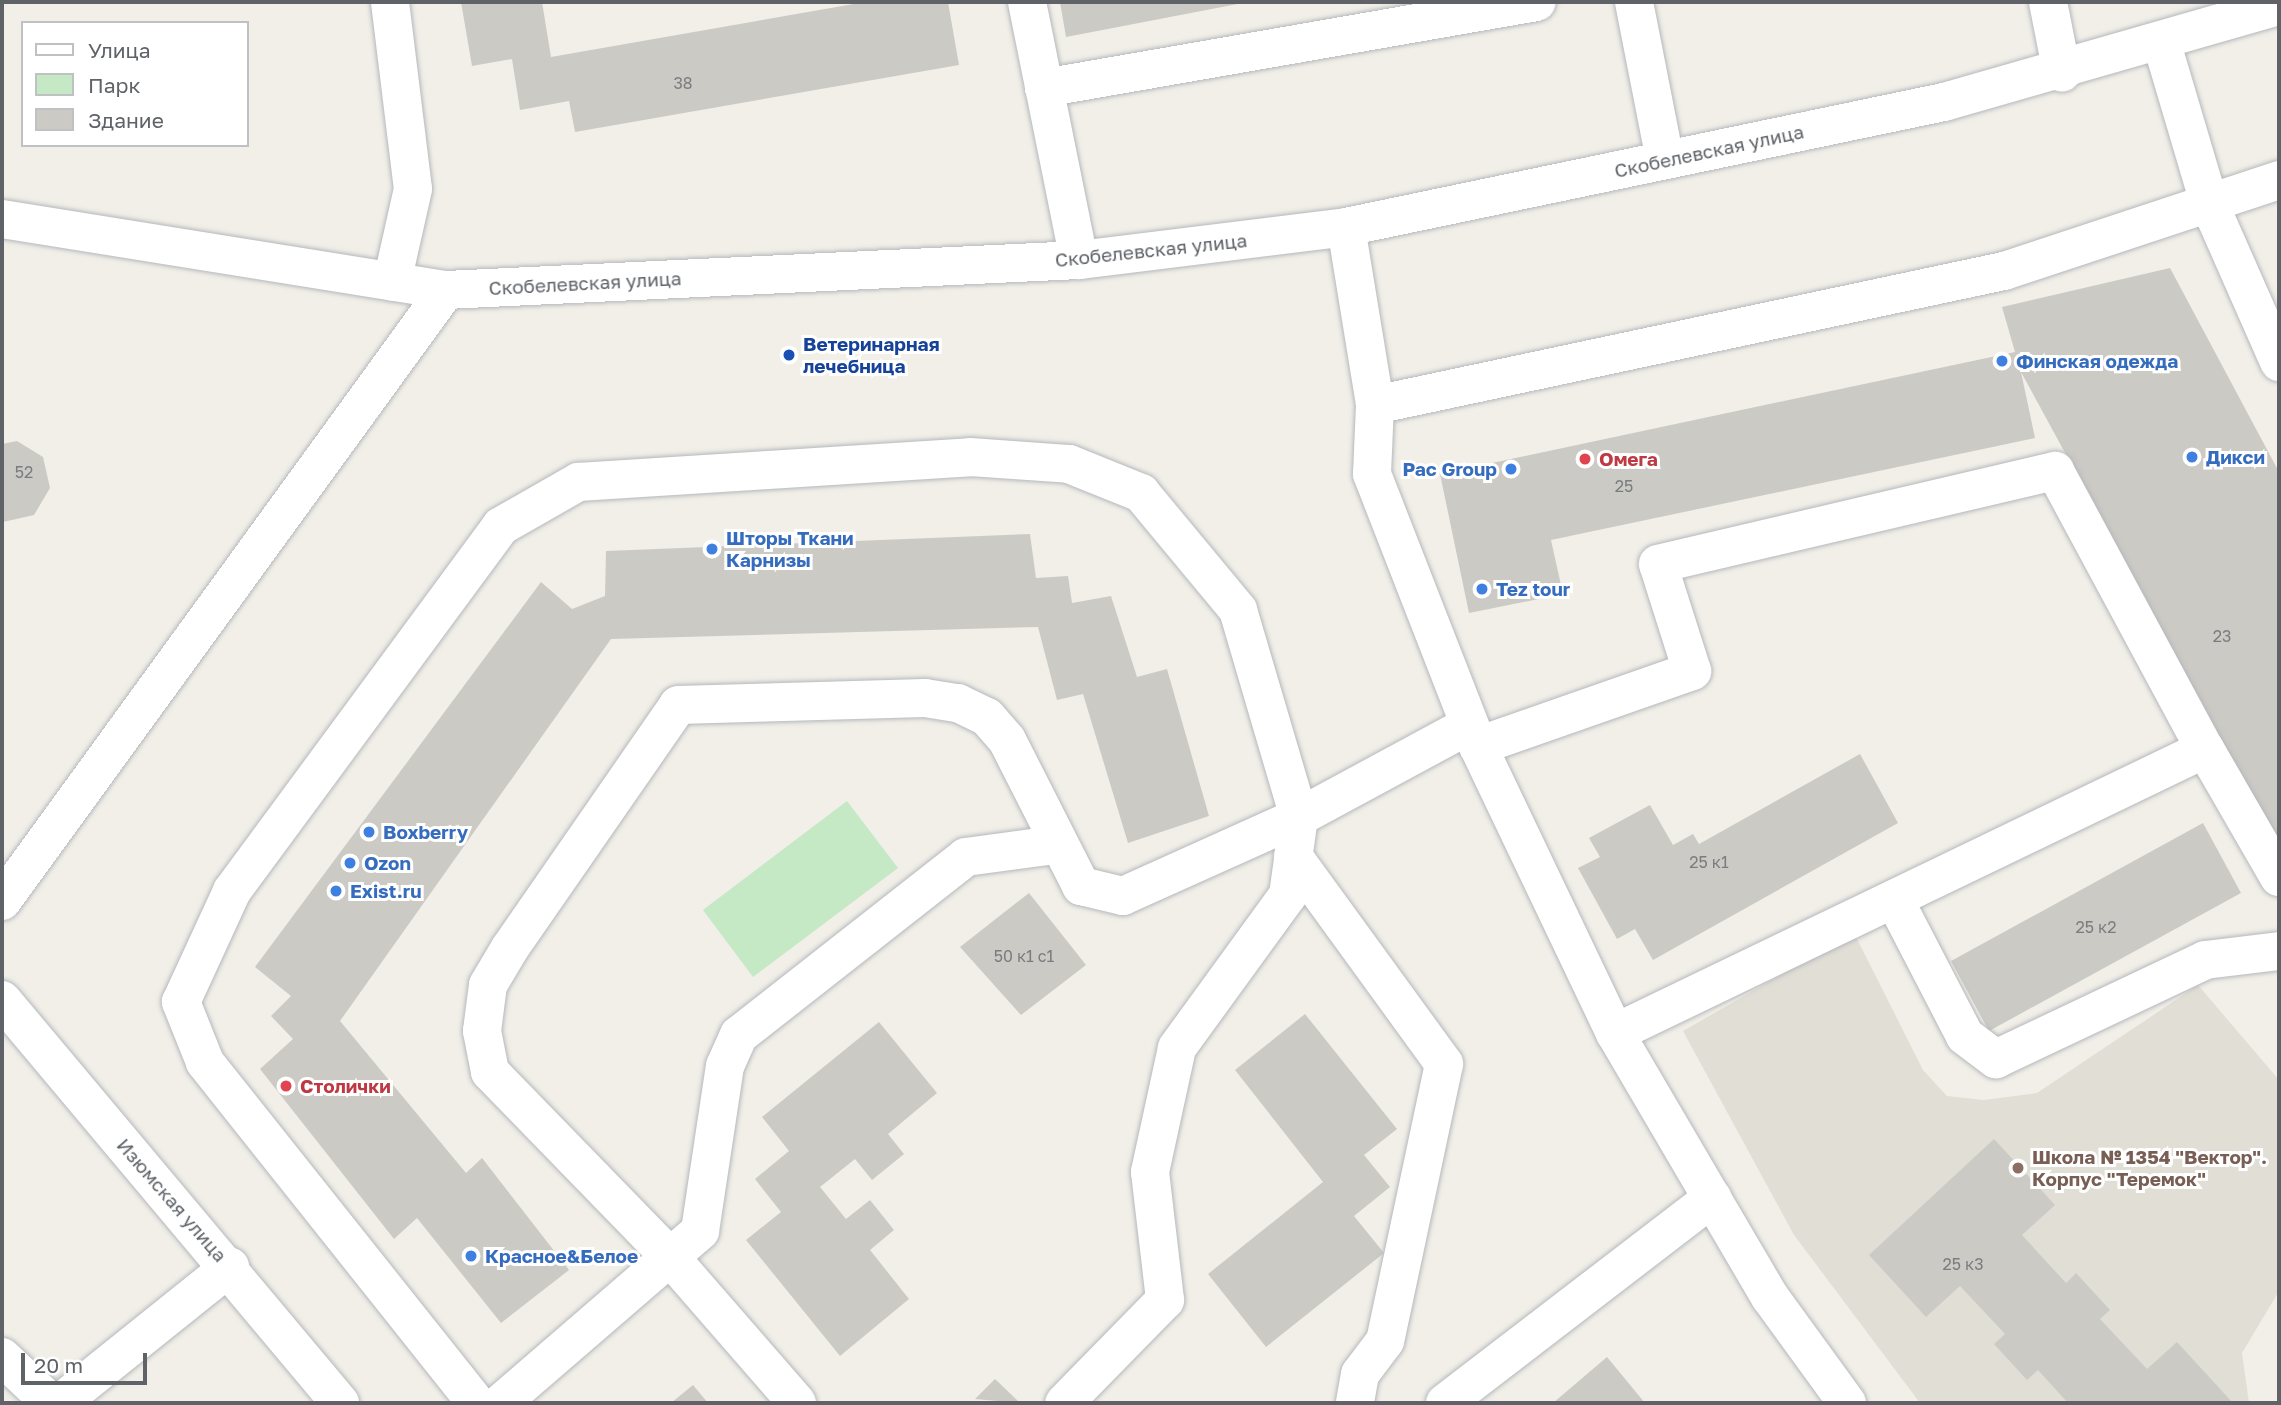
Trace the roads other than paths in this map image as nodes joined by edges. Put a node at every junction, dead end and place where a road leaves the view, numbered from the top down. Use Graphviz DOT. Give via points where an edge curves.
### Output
graph roads {
  1 [pos="390,2"];
  2 [pos="1027,2"];
  3 [pos="1537,2"];
  4 [pos="1634,2"];
  5 [pos="2048,2"];
  6 [pos="2279,6"];
  7 [pos="2162,44"];
  8 [pos="2062,73"];
  9 [pos="1044,88"];
  10 [pos="1665,160"];
  11 [pos="2279,180"];
  12 [pos="2209,203"];
  13 [pos="2,219"];
  14 [pos="1346,227"];
  15 [pos="1079,260"];
  16 [pos="392,282"];
  17 [pos="446,290"];
  18 [pos="2279,362"];
  19 [pos="1375,405"];
  20 [pos="1474,735"];
  21 [pos="2205,749"];
  22 [pos="1299,817"];
  23 [pos="1055,845"];
  24 [pos="1293,856"];
  25 [pos="2279,877"];
  26 [pos="1894,899"];
  27 [pos="2,901"];
  28 [pos="2279,951"];
  29 [pos="2,1000"];
  30 [pos="1615,1033"];
  31 [pos="1712,1198"];
  32 [pos="670,1257"];
  33 [pos="230,1267"];
  34 [pos="2,1357"];
  35 [pos="1462,1398"];
  36 [pos="51,1403"];
  37 [pos="60,1403"];
  38 [pos="340,1403"];
  39 [pos="476,1403"];
  40 [pos="501,1403"];
  41 [pos="797,1403"];
  42 [pos="1064,1403"];
  43 [pos="1355,1403"];
  44 [pos="1847,1403"];
  1 -- 16 [label="street" via="413,189"];
  2 -- 9 [label="street"];
  3 -- 9 [label="street"];
  4 -- 10 [label="street"];
  5 -- 8 [label="street"];
  6 -- 7 [label="street, Скобелевская улица"];
  7 -- 8 [label="street, Скобелевская улица"];
  7 -- 12 [label="street"];
  8 -- 10 [label="street, Скобелевская улица"];
  9 -- 15 [label="street"];
  10 -- 14 [label="street, Скобелевская улица"];
  11 -- 12 [label="street"];
  12 -- 18 [label="street"];
  12 -- 19 [label="street" via="2004,271"];
  13 -- 16 [label="street, Скобелевская улица"];
  14 -- 15 [label="street, Скобелевская улица"];
  14 -- 19 [label="street"];
  15 -- 17 [label="street, Скобелевская улица"];
  16 -- 17 [label="street, Скобелевская улица"];
  17 -- 27 [label="street"];
  19 -- 20 [label="street" via="1372,474"];
  20 -- 21 [label="street" via="1692,671 1658,564 2055,471"];
  20 -- 22 [label="street"];
  20 -- 30 [label="street"];
  21 -- 25 [label="street"];
  21 -- 26 [label="street"];
  22 -- 23 [label="street" via="1123,896 1081,886"];
  22 -- 24 [label="street"];
  22 -- 39 [label="street" via="1238,610 1141,493 1069,464 970,457 578,482 501,526 232,891 181,1002 205,1062"];
  23 -- 32 [label="street" via="966,857 739,1035 725,1066 700,1231"];
  23 -- 32 [label="street" via="1007,740 987,717 958,704 925,698 678,705 510,948 488,985 482,1031 490,1072"];
  24 -- 42 [label="street" via="1288,895 1177,1048 1150,1172 1165,1300"];
  24 -- 43 [label="street" via="1444,1064 1385,1341 1360,1374"];
  26 -- 28 [label="street" via="1965,1036 1996,1059 2205,960"];
  26 -- 30 [label="street"];
  29 -- 33 [label="street, Изюмская улица"];
  30 -- 31 [label="street"];
  31 -- 35 [label="street"];
  31 -- 44 [label="street" via="1770,1297"];
  32 -- 40 [label="street"];
  32 -- 41 [label="street"];
  33 -- 37 [label="street"];
  33 -- 38 [label="street, Изюмская улица"];
  34 -- 36 [label="street"];
}
